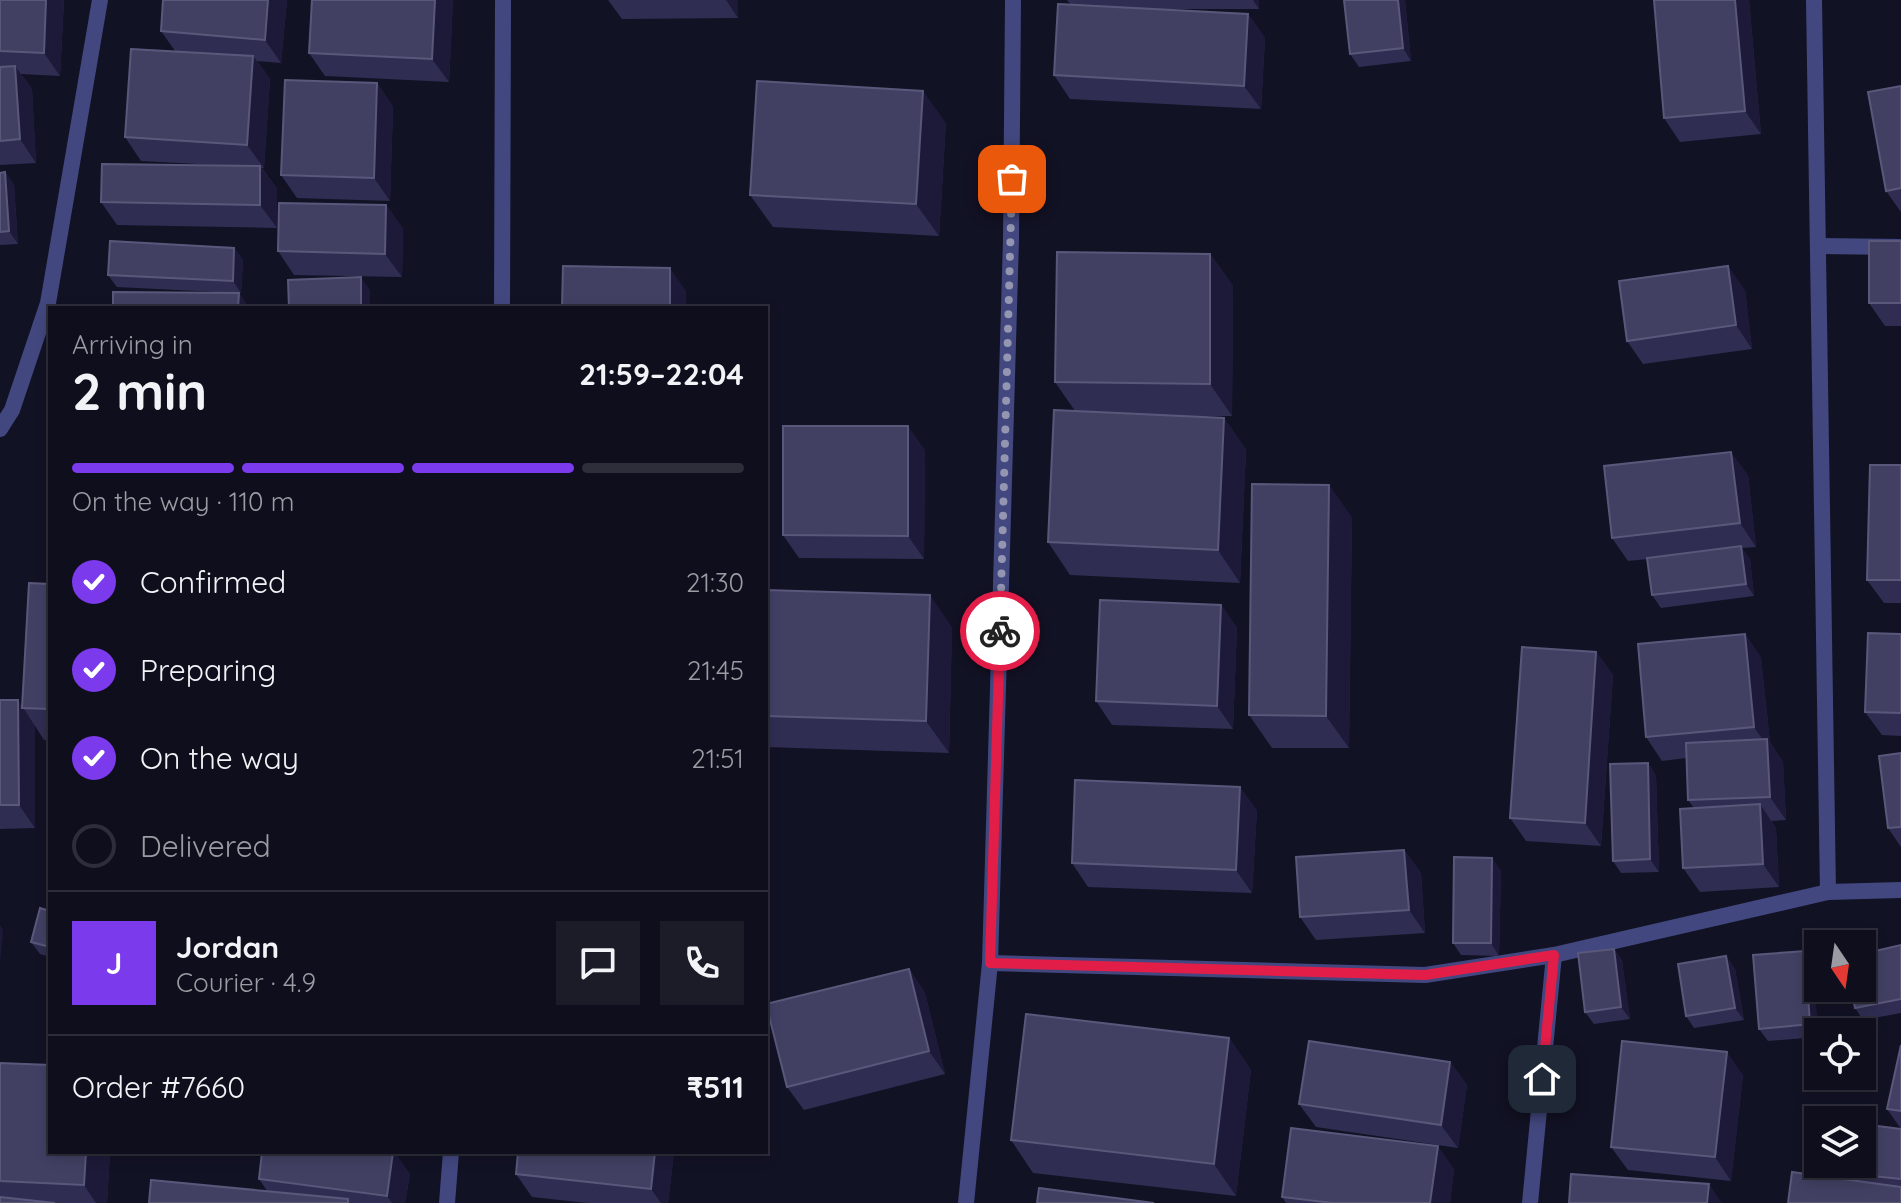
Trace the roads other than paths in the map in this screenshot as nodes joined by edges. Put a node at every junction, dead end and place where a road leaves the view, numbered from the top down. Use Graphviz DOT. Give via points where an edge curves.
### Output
graph roads {
  1 [pos="100,0"];
  2 [pos="503,0"];
  3 [pos="1013,0"];
  4 [pos="1814,0"];
  5 [pos="1818,246"];
  6 [pos="1901,247"];
  7 [pos="502,306"];
  8 [pos="0,429"];
  9 [pos="1901,890"];
  10 [pos="1828,892"];
  11 [pos="1554,955"];
  12 [pos="990,963"];
  13 [pos="451,1154"];
  14 [pos="447,1203"];
  15 [pos="966,1203"];
  16 [pos="1530,1203"];
  1 -- 8 [label="street" via="48,303 12,410"];
  2 -- 7 [label="street"];
  3 -- 12 [label="street"];
  4 -- 5 [label="street"];
  5 -- 6 [label="street"];
  5 -- 10 [label="street"];
  9 -- 10 [label="street"];
  10 -- 11 [label="street"];
  11 -- 12 [label="street" via="1425,975"];
  11 -- 16 [label="street"];
  12 -- 15 [label="street"];
  13 -- 14 [label="street"];
}
